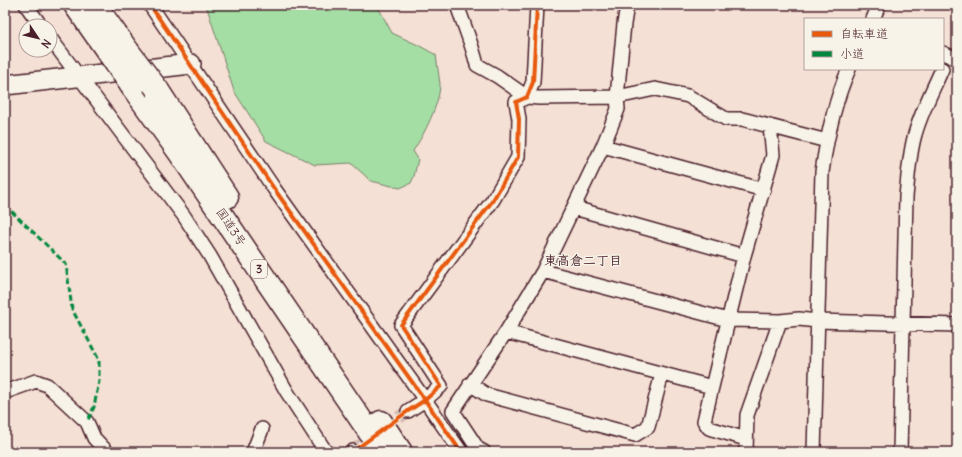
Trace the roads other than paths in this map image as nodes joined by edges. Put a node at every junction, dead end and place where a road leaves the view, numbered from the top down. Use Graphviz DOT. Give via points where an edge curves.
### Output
graph roads {
  1 [pos="26,5"];
  2 [pos="75,5"];
  3 [pos="95,5"];
  4 [pos="150,5"];
  5 [pos="457,5"];
  6 [pos="537,5"];
  7 [pos="627,5"];
  8 [pos="879,5"];
  9 [pos="35,18"];
  10 [pos="873,18"];
  11 [pos="58,49"];
  12 [pos="119,53"];
  13 [pos="190,64"];
  14 [pos="849,70"];
  15 [pos="942,70"];
  16 [pos="78,76"];
  17 [pos="5,85"];
  18 [pos="527,97"];
  19 [pos="617,97"];
  20 [pos="770,126"];
  21 [pos="826,141"];
  22 [pos="603,146"];
  23 [pos="764,190"];
  24 [pos="574,208"];
  25 [pos="744,256"];
  26 [pos="543,271"];
  27 [pos="728,320"];
  28 [pos="780,321"];
  29 [pos="817,322"];
  30 [pos="903,324"];
  31 [pos="957,325"];
  32 [pos="506,332"];
  33 [pos="662,374"];
  34 [pos="470,384"];
  35 [pos="712,387"];
  36 [pos="5,392"];
  37 [pos="425,400"];
  38 [pos="408,411"];
  39 [pos="262,429"];
  40 [pos="746,446"];
  41 [pos="107,452"];
  42 [pos="253,452"];
  43 [pos="326,452"];
  44 [pos="383,452"];
  45 [pos="401,452"];
  46 [pos="461,452"];
  47 [pos="484,452"];
  48 [pos="814,452"];
  49 [pos="900,452"];
  1 -- 9 [label="street"];
  2 -- 12 [label="highway, 国道3号 / 3"];
  3 -- 12 [label="highway, 国道3号 / 3"];
  4 -- 13 [label="street"];
  5 -- 18 [label="street" via="477,65"];
  6 -- 18 [label="street" via="533,82"];
  7 -- 19 [label="street"];
  8 -- 10 [label="street"];
  11 -- 16 [label="street"];
  12 -- 44 [label="highway, 国道3号 / 3, bridge" via="133,88"];
  12 -- 45 [label="highway, 国道3号 / 3, bridge" via="157,89"];
  13 -- 16 [label="street"];
  13 -- 37 [label="street" via="275,190"];
  14 -- 21 [label="street"];
  15 -- 30 [label="street" via="923,110 908,166"];
  16 -- 17 [label="street"];
  16 -- 43 [label="street" via="184,216 210,256 287,392"];
  18 -- 19 [label="street"];
  18 -- 37 [label="street" via="516,102 519,119 518,157 493,200 401,325 441,386"];
  19 -- 20 [label="street" via="655,89 688,96 726,119 742,119"];
  19 -- 22 [label="street" via="618,109"];
  20 -- 21 [label="street"];
  20 -- 23 [label="street" via="773,155"];
  21 -- 29 [label="street" via="822,172"];
  22 -- 23 [label="street"];
  22 -- 24 [label="street"];
  23 -- 25 [label="street"];
  24 -- 25 [label="street"];
  24 -- 26 [label="street"];
  25 -- 27 [label="street"];
  26 -- 27 [label="street"];
  26 -- 32 [label="street"];
  27 -- 28 [label="street"];
  27 -- 35 [label="street"];
  28 -- 29 [label="street" via="799,319"];
  28 -- 40 [label="street" via="747,414"];
  29 -- 30 [label="street"];
  29 -- 48 [label="street"];
  30 -- 31 [label="street"];
  30 -- 49 [label="street"];
  32 -- 33 [label="street"];
  32 -- 34 [label="street"];
  33 -- 34 [label="street" via="648,427 635,435 487,395"];
  33 -- 35 [label="street"];
  34 -- 47 [label="street" via="453,411 478,449"];
  35 -- 40 [label="street" via="704,421 709,428"];
  36 -- 41 [label="street" via="36,381 47,385 87,422 94,438"];
  37 -- 38 [label="street"];
  37 -- 46 [label="street"];
  39 -- 42 [label="street"];
}
